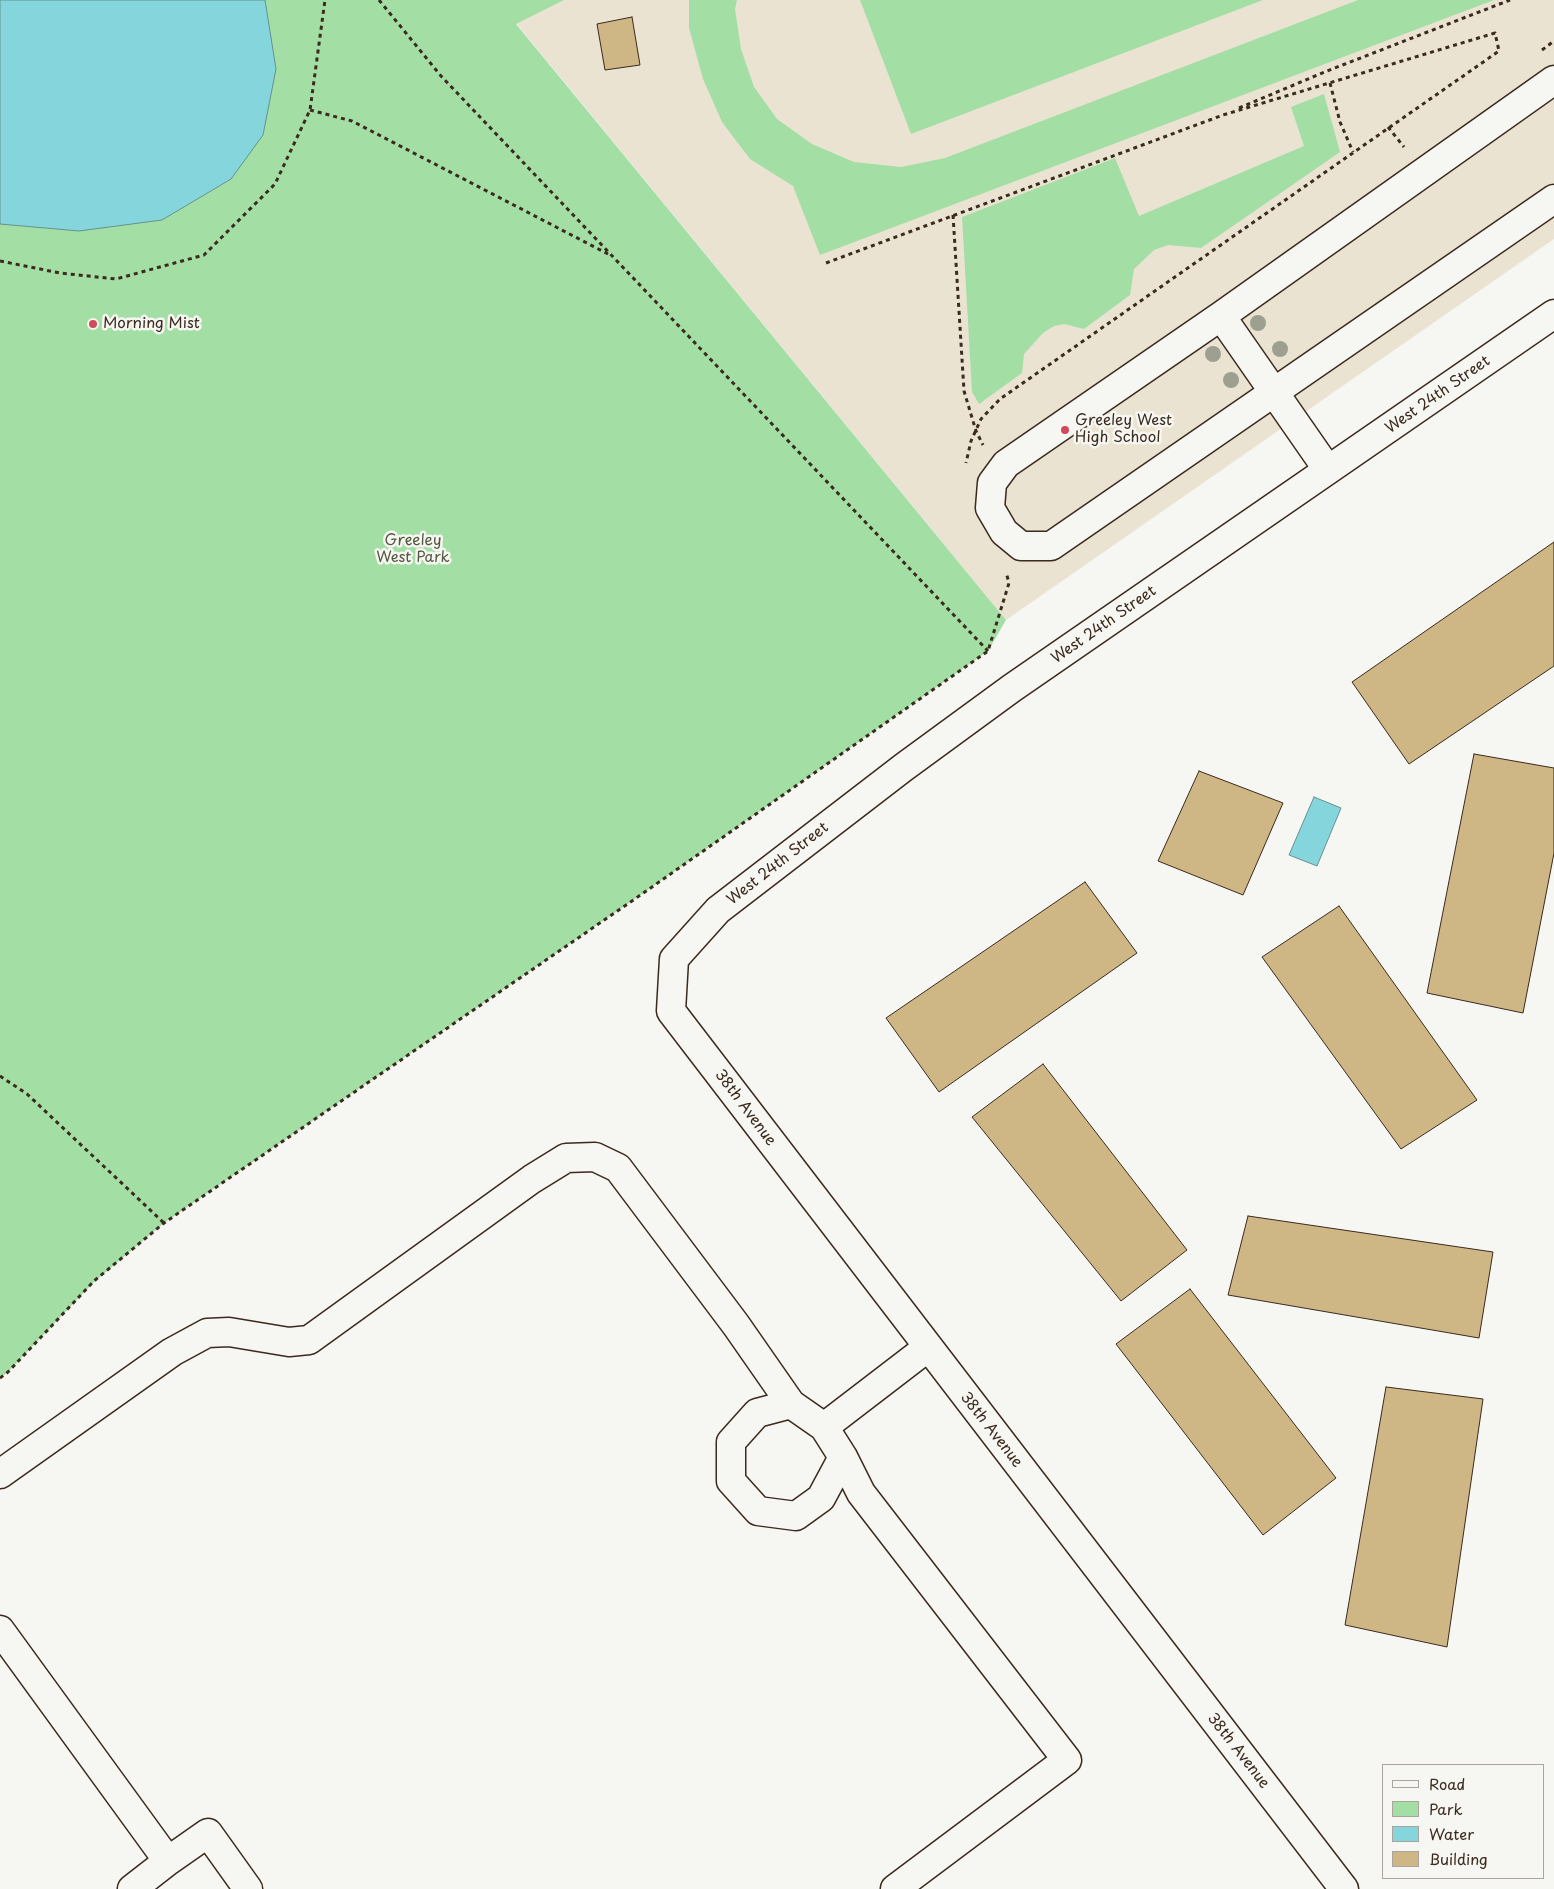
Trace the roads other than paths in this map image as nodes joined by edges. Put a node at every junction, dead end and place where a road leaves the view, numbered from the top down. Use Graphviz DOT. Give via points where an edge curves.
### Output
graph roads {
  1 [pos="1554,80"];
  2 [pos="1554,199"];
  3 [pos="1554,314"];
  4 [pos="1221,316"];
  5 [pos="1274,393"];
  6 [pos="1328,470"];
  7 [pos="674,959"];
  8 [pos="928,1348"];
  9 [pos="791,1404"];
  10 [pos="824,1427"];
  11 [pos="842,1457"];
  12 [pos="0,1474"];
  13 [pos="0,1630"];
  14 [pos="168,1862"];
  15 [pos="132,1889"];
  16 [pos="248,1889"];
  17 [pos="895,1889"];
  18 [pos="1344,1889"];
  1 -- 4 [label="street"];
  2 -- 5 [label="street"];
  3 -- 6 [label="street, West 24th Street"];
  4 -- 5 [label="street"];
  4 -- 5 [label="street" via="1006,464 992,483 990,508 1004,532 1021,546 1050,546"];
  5 -- 6 [label="street"];
  6 -- 7 [label="street, West 24th Street" via="1012,688 904,767 718,910"];
  7 -- 8 [label="street, 38th Avenue" via="671,1011"];
  8 -- 10 [label="street"];
  8 -- 18 [label="street, 38th Avenue"];
  9 -- 10 [label="street"];
  9 -- 11 [label="street" via="757,1413 730,1442 731,1481 758,1511 796,1516 821,1498"];
  9 -- 12 [label="street" via="618,1168 596,1157 566,1158 532,1179 309,1340 290,1342 229,1332 207,1333 172,1352"];
  10 -- 11 [label="street"];
  11 -- 17 [label="street" via="861,1493 1067,1760"];
  13 -- 14 [label="street"];
  14 -- 15 [label="street"];
  14 -- 16 [label="street" via="208,1833"];
}
